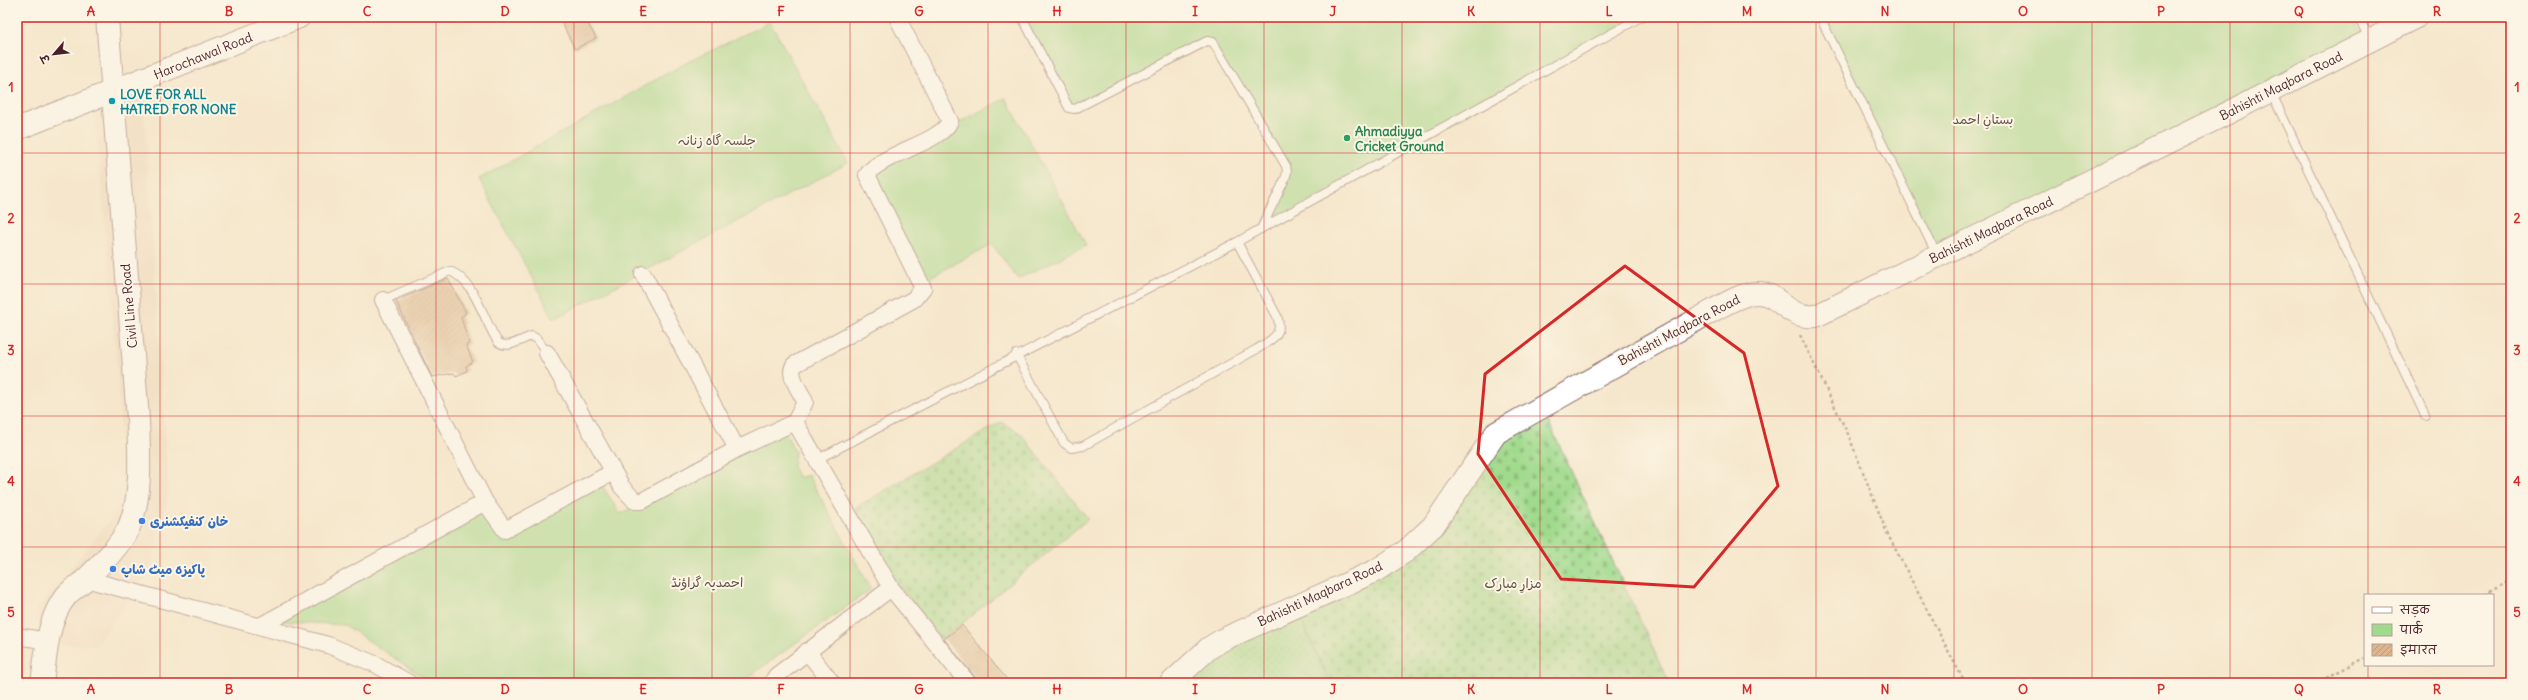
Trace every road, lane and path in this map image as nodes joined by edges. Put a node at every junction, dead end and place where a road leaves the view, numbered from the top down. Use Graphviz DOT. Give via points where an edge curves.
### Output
graph roads {
  1 [pos="106,17"];
  2 [pos="299,17"];
  3 [pos="897,17"];
  4 [pos="1022,17"];
  5 [pos="1641,17"];
  6 [pos="1820,17"];
  7 [pos="2358,17"];
  8 [pos="2416,17"];
  9 [pos="2370,40"];
  10 [pos="2270,91"];
  11 [pos="111,93"];
  12 [pos="17,129"];
  13 [pos="1261,229"];
  14 [pos="1237,242"];
  15 [pos="1937,256"];
  16 [pos="643,274"];
  17 [pos="384,300"];
  18 [pos="1794,314"];
  19 [pos="547,353"];
  20 [pos="1016,354"];
  21 [pos="2425,415"];
  22 [pos="795,422"];
  23 [pos="737,449"];
  24 [pos="816,460"];
  25 [pos="613,472"];
  26 [pos="485,502"];
  27 [pos="86,579"];
  28 [pos="2511,580"];
  29 [pos="891,588"];
  30 [pos="2486,594"];
  31 [pos="260,626"];
  32 [pos="17,636"];
  33 [pos="48,641"];
  34 [pos="807,651"];
  35 [pos="2364,659"];
  36 [pos="42,683"];
  37 [pos="409,683"];
  38 [pos="772,683"];
  39 [pos="832,683"];
  40 [pos="968,683"];
  41 [pos="1171,683"];
  42 [pos="1965,683"];
  43 [pos="2316,683"];
  1 -- 11 [label="street, Civil Line Road"];
  2 -- 11 [label="street, Harochawal Road"];
  3 -- 22 [label="street" via="950,122 942,131 877,165 867,175 923,288 914,299 794,365 791,369 792,376 805,402"];
  4 -- 13 [label="lane" via="1069,108 1075,109 1207,41 1213,42 1286,166 1285,179"];
  5 -- 13 [label="lane"];
  6 -- 15 [label="lane"];
  7 -- 9 [label="lane"];
  8 -- 9 [label="street, Bahishti Maqbara Road"];
  9 -- 10 [label="street, Bahishti Maqbara Road"];
  10 -- 15 [label="street, Bahishti Maqbara Road"];
  10 -- 21 [label="lane"];
  11 -- 12 [label="street, Harochawal Road"];
  11 -- 27 [label="street, Civil Line Road" via="138,419 139,459 134,513 127,531"];
  13 -- 14 [label="lane"];
  14 -- 20 [label="lane"];
  14 -- 20 [label="lane" via="1277,316 1280,325 1278,332 1257,349 1083,446 1071,448 1064,443"];
  15 -- 18 [label="street, Bahishti Maqbara Road" via="1816,316"];
  16 -- 23 [label="street"];
  17 -- 19 [label="lane" via="450,271 460,275 470,289 502,346 532,336"];
  17 -- 26 [label="street"];
  18 -- 41 [label="street, Bahishti Maqbara Road" via="1769,295 1746,294 1509,423 1485,446 1433,526 1406,551 1375,572 1224,639 1209,648"];
  18 -- 42 [label="path" via="1797,328 1848,434 1887,533"];
  19 -- 25 [label="street"];
  20 -- 24 [label="lane"];
  22 -- 23 [label="street"];
  22 -- 24 [label="street"];
  23 -- 25 [label="street" via="642,500 634,501 628,496"];
  24 -- 29 [label="street"];
  25 -- 26 [label="street" via="505,530"];
  26 -- 31 [label="street"];
  27 -- 31 [label="street"];
  27 -- 33 [label="street, Civil Line Road" via="73,589 62,603"];
  28 -- 30 [label="path"];
  29 -- 34 [label="street"];
  29 -- 40 [label="street"];
  31 -- 37 [label="street" via="328,645 375,664"];
  32 -- 33 [label="street"];
  33 -- 36 [label="street, Civil Line Road"];
  34 -- 38 [label="street" via="776,676"];
  34 -- 39 [label="street"];
  35 -- 43 [label="path"];
}
